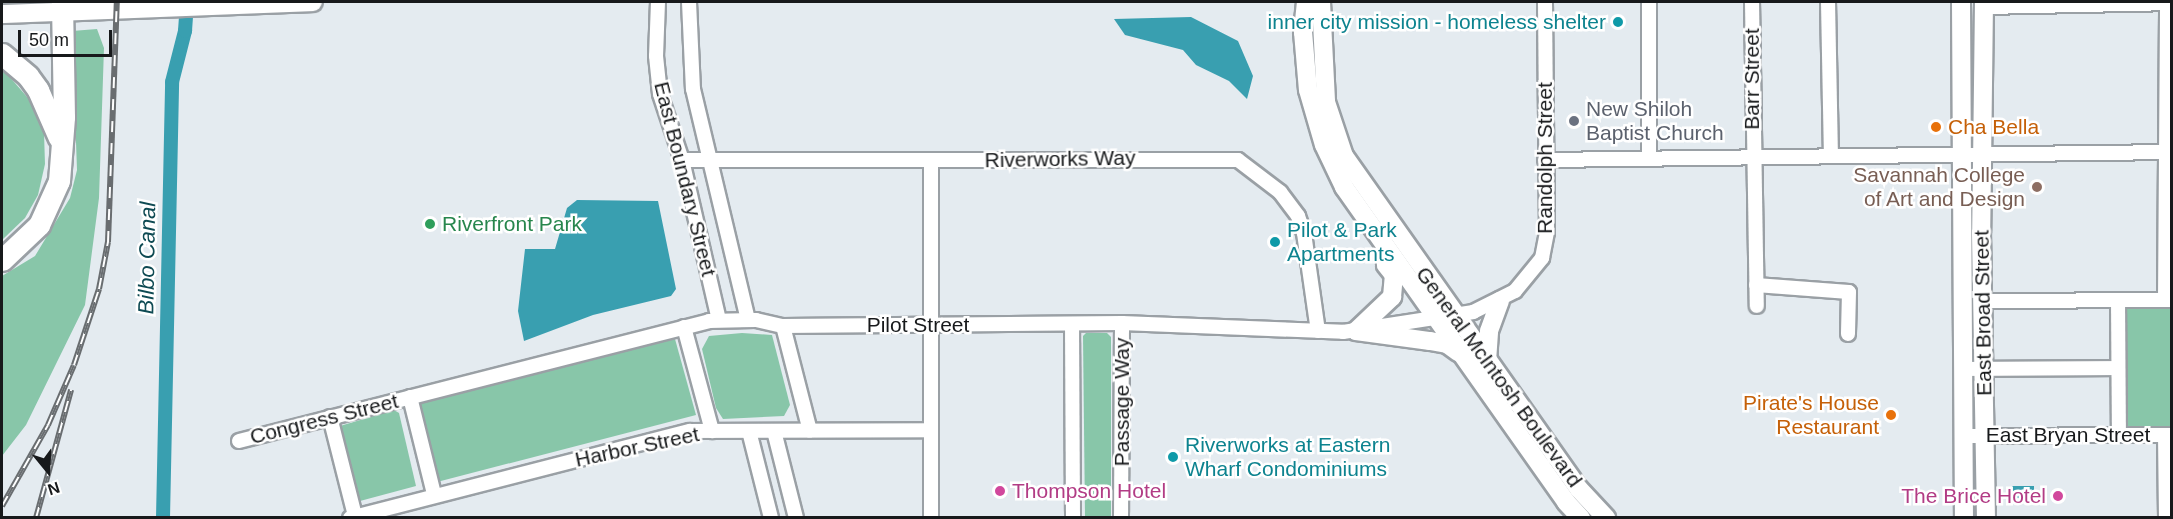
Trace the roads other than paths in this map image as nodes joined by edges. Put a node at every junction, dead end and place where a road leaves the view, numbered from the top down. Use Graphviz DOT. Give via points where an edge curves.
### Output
graph roads {
  1 [pos="313,2"];
  2 [pos="658,2"];
  3 [pos="689,2"];
  4 [pos="1291,2"];
  5 [pos="1306,2"];
  6 [pos="1321,2"];
  7 [pos="1545,2"];
  8 [pos="1649,2"];
  9 [pos="1752,2"];
  10 [pos="1828,2"];
  11 [pos="1961,2"];
  12 [pos="2126,3"];
  13 [pos="2169,3"];
  14 [pos="1984,4"];
  15 [pos="61,6"];
  16 [pos="2,14"];
  17 [pos="1303,32"];
  18 [pos="2,54"];
  19 [pos="63,150"];
  20 [pos="2170,152"];
  21 [pos="1961,155"];
  22 [pos="1983,155"];
  23 [pos="1831,156"];
  24 [pos="1753,157"];
  25 [pos="708,159"];
  26 [pos="1649,159"];
  27 [pos="682,160"];
  28 [pos="932,160"];
  29 [pos="1545,160"];
  30 [pos="1344,187"];
  31 [pos="2,260"];
  32 [pos="1756,285"];
  33 [pos="2118,300"];
  34 [pos="2168,300"];
  35 [pos="1500,301"];
  36 [pos="1982,301"];
  37 [pos="1757,306"];
  38 [pos="1455,317"];
  39 [pos="1435,319"];
  40 [pos="719,320"];
  41 [pos="748,320"];
  42 [pos="1122,323"];
  43 [pos="1072,324"];
  44 [pos="931,325"];
  45 [pos="783,326"];
  46 [pos="684,327"];
  47 [pos="1318,331"];
  48 [pos="1356,331"];
  49 [pos="1848,334"];
  50 [pos="1460,354"];
  51 [pos="1487,361"];
  52 [pos="2118,368"];
  53 [pos="1964,369"];
  54 [pos="1983,369"];
  55 [pos="410,397"];
  56 [pos="330,417"];
  57 [pos="932,430"];
  58 [pos="712,431"];
  59 [pos="749,431"];
  60 [pos="774,431"];
  61 [pos="810,431"];
  62 [pos="2119,435"];
  63 [pos="2168,435"];
  64 [pos="1965,436"];
  65 [pos="1984,436"];
  66 [pos="239,441"];
  67 [pos="434,494"];
  68 [pos="394,512"];
  69 [pos="353,517"];
  70 [pos="771,518"];
  71 [pos="796,518"];
  72 [pos="931,518"];
  73 [pos="1073,518"];
  74 [pos="1121,518"];
  75 [pos="1581,518"];
  76 [pos="1606,518"];
  77 [pos="1964,518"];
  78 [pos="1986,518"];
  79 [pos="2166,518"];
  1 -- 15 [label="main road" via="157,9"];
  2 -- 27 [label="street, East Boundary Street" via="656,56 660,94"];
  3 -- 25 [label="street, East Boundary Street" via="691,73"];
  4 -- 17 [label="main road"];
  5 -- 17 [label="main road, General McIntosh Boulevard"];
  6 -- 38 [label="main road, General McIntosh Boulevard" via="1326,102 1344,156"];
  7 -- 29 [label="street, Randolph Street"];
  8 -- 26 [label="street"];
  9 -- 24 [label="street, Barr Street"];
  10 -- 23 [label="street"];
  11 -- 21 [label="main road, East Broad Street"];
  12 -- 13 [label="street"];
  12 -- 14 [label="street"];
  13 -- 20 [label="street"];
  14 -- 22 [label="main road, East Broad Street"];
  15 -- 16 [label="main road"];
  15 -- 19 [label="highway"];
  17 -- 30 [label="main road, General McIntosh Boulevard" via="1308,90 1324,145"];
  18 -- 19 [label="highway" via="38,90"];
  19 -- 31 [label="highway" via="59,181 45,214 31,235"];
  20 -- 22 [label="street"];
  20 -- 34 [label="street"];
  21 -- 22 [label="street"];
  21 -- 23 [label="street"];
  21 -- 53 [label="main road, East Broad Street"];
  22 -- 36 [label="main road, East Broad Street"];
  23 -- 24 [label="street"];
  24 -- 26 [label="street"];
  24 -- 32 [label="street, Barr Street"];
  25 -- 27 [label="street, Riverworks Way"];
  25 -- 28 [label="street, Riverworks Way"];
  25 -- 41 [label="street, East Boundary Street"];
  26 -- 29 [label="street"];
  27 -- 40 [label="street, East Boundary Street"];
  28 -- 44 [label="street"];
  28 -- 47 [label="street, Riverworks Way" via="1238,160 1280,192 1298,216"];
  29 -- 35 [label="street, Randolph Street" via="1547,232 1542,258 1515,291"];
  30 -- 39 [label="main road, General McIntosh Boulevard"];
  30 -- 48 [label="main road" via="1359,226 1394,275 1396,287 1385,306"];
  32 -- 37 [label="street, Barr Street"];
  32 -- 49 [label="street" via="1849,292"];
  33 -- 34 [label="street"];
  33 -- 36 [label="street"];
  33 -- 52 [label="street"];
  35 -- 38 [label="street, Randolph Street"];
  35 -- 51 [label="main road" via="1489,332"];
  36 -- 54 [label="main road, East Broad Street"];
  38 -- 39 [label="street, Randolph Street"];
  38 -- 51 [label="main road, General McIntosh Boulevard"];
  39 -- 48 [label="street, Pilot Street"];
  39 -- 50 [label="main road, General McIntosh Boulevard"];
  40 -- 41 [label="street, Pilot Street"];
  40 -- 46 [label="street, Pilot Street"];
  41 -- 45 [label="street, Pilot Street"];
  42 -- 43 [label="street, Pilot Street"];
  42 -- 47 [label="street, Pilot Street"];
  42 -- 74 [label="street, Passage Way"];
  43 -- 44 [label="street, Pilot Street"];
  43 -- 73 [label="street"];
  44 -- 45 [label="street, Pilot Street"];
  44 -- 57 [label="street"];
  45 -- 61 [label="street"];
  46 -- 55 [label="street, Pilot Street"];
  46 -- 58 [label="street"];
  47 -- 48 [label="street, Pilot Street"];
  48 -- 50 [label="main road" via="1438,342"];
  50 -- 75 [label="main road, General McIntosh Boulevard"];
  51 -- 76 [label="main road, General McIntosh Boulevard" via="1579,489"];
  52 -- 54 [label="street"];
  52 -- 62 [label="street"];
  53 -- 54 [label="street"];
  53 -- 64 [label="main road, East Broad Street"];
  54 -- 65 [label="main road, East Broad Street"];
  55 -- 56 [label="street, Congress Street"];
  55 -- 67 [label="street"];
  56 -- 66 [label="street, Congress Street"];
  56 -- 69 [label="street"];
  57 -- 61 [label="street, Harbor Street"];
  57 -- 72 [label="street"];
  58 -- 59 [label="street, Harbor Street"];
  58 -- 67 [label="street, Harbor Street" via="690,431"];
  59 -- 60 [label="street, Harbor Street"];
  59 -- 70 [label="street"];
  60 -- 61 [label="street, Harbor Street"];
  60 -- 71 [label="street"];
  62 -- 63 [label="street, East Bryan Street"];
  62 -- 65 [label="street, East Bryan Street"];
  63 -- 79 [label="street"];
  64 -- 65 [label="street, East Bryan Street"];
  64 -- 77 [label="main road, East Broad Street"];
  65 -- 78 [label="main road, East Broad Street"];
  67 -- 68 [label="street, Harbor Street"];
  68 -- 69 [label="street, Harbor Street"];
}
